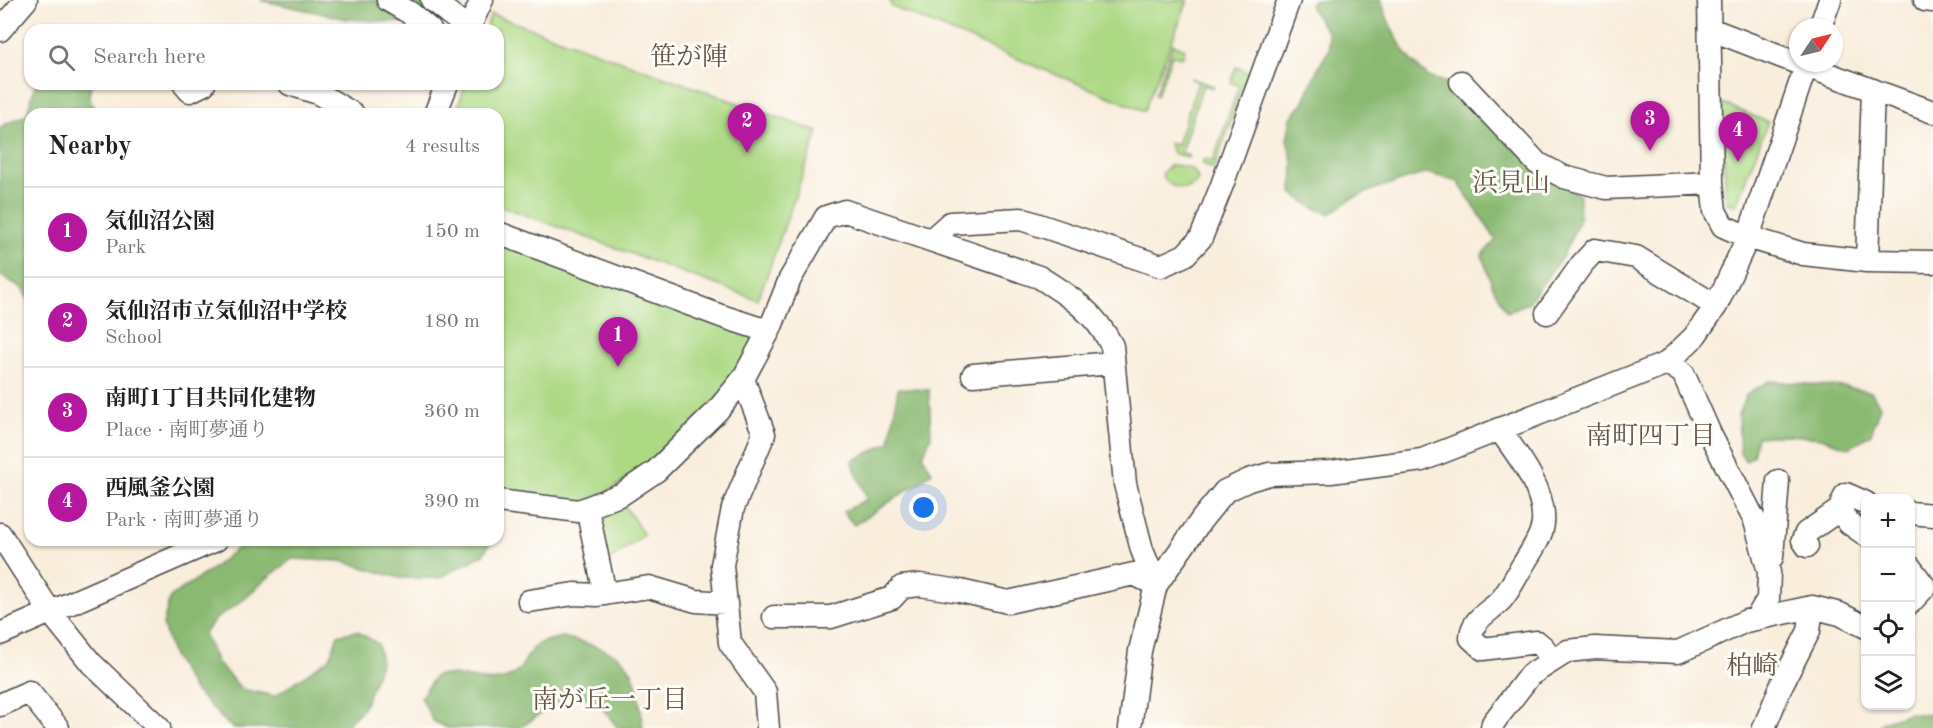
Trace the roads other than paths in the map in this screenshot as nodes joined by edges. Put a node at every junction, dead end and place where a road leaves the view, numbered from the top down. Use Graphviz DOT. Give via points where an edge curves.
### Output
graph roads {
  1 [pos="26,0"];
  2 [pos="388,0"];
  3 [pos="432,0"];
  4 [pos="482,0"];
  5 [pos="1288,0"];
  6 [pos="1709,0"];
  7 [pos="1830,0"];
  8 [pos="1924,0"];
  9 [pos="1933,1"];
  10 [pos="1823,18"];
  11 [pos="423,24"];
  12 [pos="463,24"];
  13 [pos="471,24"];
  14 [pos="1710,29"];
  15 [pos="0,30"];
  16 [pos="1789,59"];
  17 [pos="1800,72"];
  18 [pos="1824,72"];
  19 [pos="1461,82"];
  20 [pos="309,90"];
  21 [pos="445,90"];
  22 [pos="1873,90"];
  23 [pos="343,108"];
  24 [pos="437,108"];
  25 [pos="1933,112"];
  26 [pos="1712,183"];
  27 [pos="504,235"];
  28 [pos="1748,237"];
  29 [pos="931,240"];
  30 [pos="1868,261"];
  31 [pos="1933,262"];
  32 [pos="1716,306"];
  33 [pos="1547,313"];
  34 [pos="770,329"];
  35 [pos="1113,363"];
  36 [pos="1667,363"];
  37 [pos="973,375"];
  38 [pos="743,379"];
  39 [pos="1499,429"];
  40 [pos="1778,481"];
  41 [pos="1861,501"];
  42 [pos="504,502"];
  43 [pos="587,508"];
  44 [pos="1842,508"];
  45 [pos="1915,513"];
  46 [pos="1933,515"];
  47 [pos="1861,531"];
  48 [pos="0,534"];
  49 [pos="202,546"];
  50 [pos="1807,546"];
  51 [pos="1767,567"];
  52 [pos="1915,573"];
  53 [pos="1156,585"];
  54 [pos="605,594"];
  55 [pos="1915,598"];
  56 [pos="529,601"];
  57 [pos="726,603"];
  58 [pos="1812,608"];
  59 [pos="51,613"];
  60 [pos="774,617"];
  61 [pos="1756,619"];
  62 [pos="1861,624"];
  63 [pos="0,634"];
  64 [pos="1554,660"];
  65 [pos="0,705"];
  66 [pos="1135,724"];
  67 [pos="764,725"];
  68 [pos="58,728"];
  69 [pos="159,728"];
  70 [pos="1492,728"];
  71 [pos="1764,728"];
  1 -- 15 [label="street"];
  2 -- 11 [label="street"];
  3 -- 12 [label="street"];
  4 -- 13 [label="street"];
  5 -- 29 [label="street" via="1201,238 1185,255 1161,266 1021,219 950,223"];
  6 -- 14 [label="street"];
  7 -- 10 [label="street"];
  8 -- 9 [label="street"];
  14 -- 16 [label="street"];
  14 -- 26 [label="street"];
  17 -- 28 [label="street"];
  18 -- 22 [label="street"];
  19 -- 26 [label="street" via="1537,163 1564,177 1606,188"];
  20 -- 23 [label="street"];
  21 -- 24 [label="street"];
  22 -- 25 [label="street"];
  22 -- 30 [label="street"];
  26 -- 28 [label="street" via="1715,212 1723,226"];
  27 -- 34 [label="street" via="721,316"];
  28 -- 30 [label="street" via="1803,254"];
  28 -- 32 [label="street"];
  29 -- 34 [label="street" via="845,211 826,217 790,279"];
  29 -- 35 [label="street" via="1039,277 1066,294 1102,327 1112,346"];
  30 -- 31 [label="street"];
  32 -- 33 [label="street" via="1636,257 1595,250"];
  32 -- 36 [label="street" via="1694,337"];
  34 -- 38 [label="street"];
  35 -- 37 [label="street"];
  35 -- 53 [label="street" via="1125,484 1142,550"];
  36 -- 39 [label="street"];
  36 -- 51 [label="street" via="1683,373 1755,521"];
  38 -- 43 [label="street" via="717,411 656,471 622,494"];
  38 -- 57 [label="street" via="764,434 733,508 722,565"];
  39 -- 53 [label="street" via="1422,460 1331,472 1269,474 1249,480 1225,491"];
  39 -- 64 [label="street" via="1526,466 1543,524 1511,584 1473,626 1471,638 1483,649 1537,642"];
  40 -- 51 [label="street" via="1772,557"];
  41 -- 44 [label="street" via="1846,494"];
  42 -- 43 [label="street" via="579,511"];
  43 -- 54 [label="street"];
  44 -- 47 [label="street" via="1849,523"];
  44 -- 50 [label="street" via="1806,533 1803,540"];
  45 -- 46 [label="street"];
  48 -- 59 [label="street"];
  49 -- 59 [label="street"];
  51 -- 61 [label="street" via="1768,599"];
  52 -- 55 [label="street" via="1925,587"];
  53 -- 60 [label="street" via="1134,574 1008,602 920,585 902,587 892,598 831,617"];
  53 -- 66 [label="street" via="1140,651"];
  54 -- 56 [label="street"];
  54 -- 57 [label="street" via="649,587 696,601"];
  57 -- 67 [label="street" via="730,643 765,692"];
  58 -- 61 [label="street"];
  58 -- 62 [label="street" via="1840,614"];
  58 -- 71 [label="street" via="1809,631"];
  59 -- 63 [label="street"];
  59 -- 69 [label="street" via="91,663"];
  61 -- 64 [label="street" via="1678,652 1595,648 1568,651"];
  64 -- 70 [label="street" via="1530,675"];
  65 -- 68 [label="street" via="29,692"];
}
